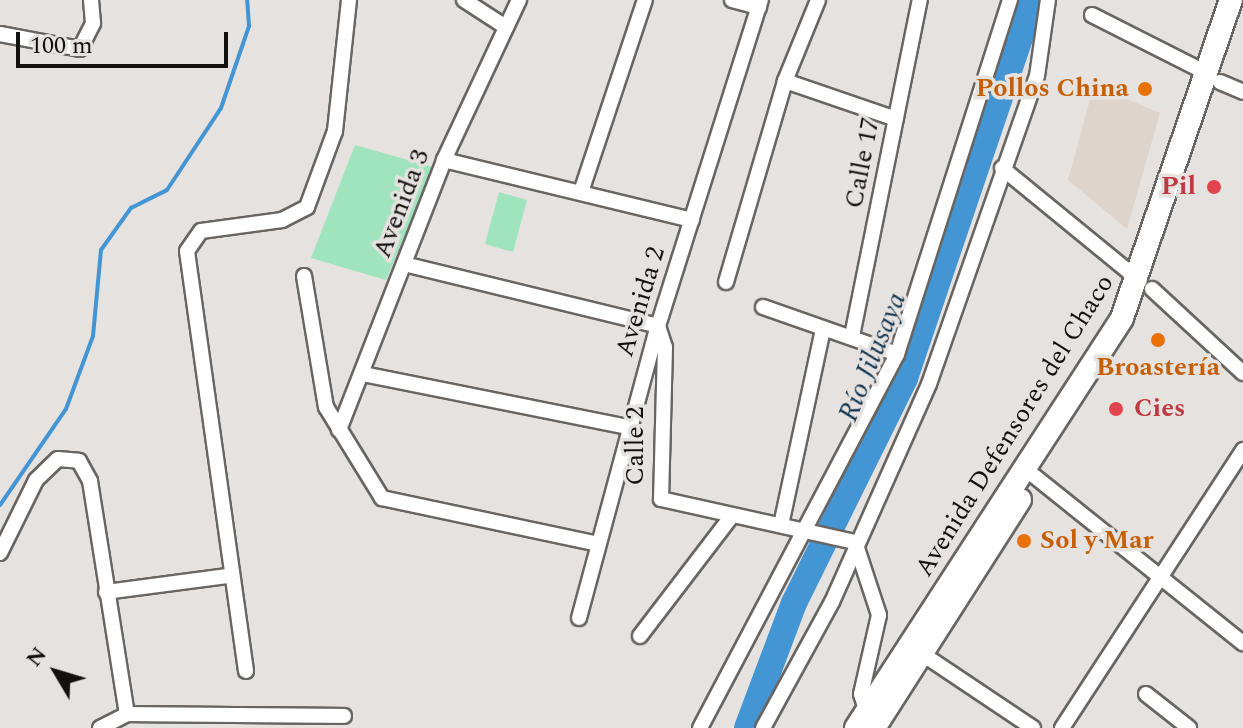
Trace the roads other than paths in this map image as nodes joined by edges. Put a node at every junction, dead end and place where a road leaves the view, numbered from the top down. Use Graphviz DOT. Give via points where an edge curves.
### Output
graph roads {
  1 [pos="91,0"];
  2 [pos="349,0"];
  3 [pos="464,0"];
  4 [pos="519,0"];
  5 [pos="645,0"];
  6 [pos="732,0"];
  7 [pos="818,0"];
  8 [pos="920,0"];
  9 [pos="1010,0"];
  10 [pos="1048,0"];
  11 [pos="1231,0"];
  12 [pos="760,3"];
  13 [pos="1243,12"];
  14 [pos="1092,15"];
  15 [pos="504,26"];
  16 [pos="0,34"];
  17 [pos="1214,77"];
  18 [pos="785,81"];
  19 [pos="1243,92"];
  20 [pos="896,119"];
  21 [pos="444,160"];
  22 [pos="1002,168"];
  23 [pos="581,192"];
  24 [pos="692,220"];
  25 [pos="404,264"];
  26 [pos="304,276"];
  27 [pos="726,282"];
  28 [pos="1146,285"];
  29 [pos="763,307"];
  30 [pos="658,326"];
  31 [pos="823,329"];
  32 [pos="852,336"];
  33 [pos="897,354"];
  34 [pos="1243,373"];
  35 [pos="363,374"];
  36 [pos="628,427"];
  37 [pos="339,430"];
  38 [pos="1243,450"];
  39 [pos="1029,472"];
  40 [pos="731,517"];
  41 [pos="781,525"];
  42 [pos="822,533"];
  43 [pos="855,542"];
  44 [pos="598,544"];
  45 [pos="0,553"];
  46 [pos="1160,575"];
  47 [pos="228,576"];
  48 [pos="106,592"];
  49 [pos="579,618"];
  50 [pos="640,636"];
  51 [pos="1243,643"];
  52 [pos="915,649"];
  53 [pos="246,671"];
  54 [pos="1146,694"];
  55 [pos="127,714"];
  56 [pos="344,716"];
  57 [pos="868,723"];
  58 [pos="100,728"];
  59 [pos="700,728"];
  60 [pos="763,728"];
  61 [pos="1033,728"];
  62 [pos="1062,728"];
  63 [pos="1189,728"];
  1 -- 16 [label="street" via="93,23 80,49"];
  2 -- 47 [label="street" via="326,165 307,207 290,218 201,231 187,251"];
  3 -- 15 [label="street"];
  4 -- 15 [label="street, Avenida 3"];
  5 -- 23 [label="street"];
  6 -- 12 [label="street"];
  7 -- 18 [label="street"];
  8 -- 20 [label="street, Calle 17"];
  9 -- 33 [label="street"];
  10 -- 22 [label="street" via="1037,76"];
  11 -- 17 [label="main road, Avenida Defensores del Chaco"];
  12 -- 24 [label="street, Avenida 2"];
  13 -- 17 [label="main road, Avenida Defensores del Chaco"];
  14 -- 17 [label="street"];
  15 -- 21 [label="street, Avenida 3"];
  17 -- 19 [label="street"];
  17 -- 28 [label="main road, Avenida Defensores del Chaco"];
  18 -- 20 [label="street"];
  18 -- 27 [label="street"];
  20 -- 32 [label="street, Calle 17"];
  21 -- 23 [label="street"];
  21 -- 25 [label="street, Avenida 3"];
  22 -- 28 [label="street"];
  22 -- 43 [label="street" via="929,384"];
  23 -- 24 [label="street"];
  24 -- 30 [label="street, Avenida 2"];
  25 -- 30 [label="street"];
  25 -- 35 [label="street, Avenida 3"];
  26 -- 37 [label="street" via="326,407"];
  28 -- 34 [label="street"];
  28 -- 39 [label="main road, Avenida Defensores del Chaco"];
  29 -- 31 [label="street"];
  30 -- 36 [label="street, Avenida 2"];
  30 -- 40 [label="street, Calle 2" via="665,347 656,489 671,505"];
  31 -- 32 [label="street"];
  31 -- 41 [label="street"];
  32 -- 33 [label="street"];
  33 -- 42 [label="street"];
  35 -- 36 [label="street, Calle 2"];
  35 -- 37 [label="street, Avenida 3"];
  36 -- 44 [label="street, Avenida 2"];
  37 -- 44 [label="street" via="382,498"];
  38 -- 46 [label="street"];
  39 -- 46 [label="street"];
  39 -- 52 [label="main road, Avenida Defensores del Chaco"];
  40 -- 41 [label="street, Calle 2"];
  40 -- 50 [label="street"];
  41 -- 42 [label="street, Calle 2"];
  42 -- 43 [label="street, Calle 2"];
  42 -- 59 [label="street"];
  43 -- 57 [label="street" via="879,615 861,694"];
  43 -- 60 [label="street" via="832,602"];
  44 -- 49 [label="street, Avenida 2" via="603,551"];
  45 -- 48 [label="street" via="36,480 70,457 87,470"];
  46 -- 51 [label="street"];
  46 -- 62 [label="street"];
  47 -- 48 [label="street"];
  47 -- 53 [label="street"];
  48 -- 55 [label="street"];
  52 -- 57 [label="main road, Avenida Defensores del Chaco"];
  52 -- 61 [label="street"];
  54 -- 63 [label="street"];
  55 -- 56 [label="street"];
  55 -- 58 [label="street"];
}
